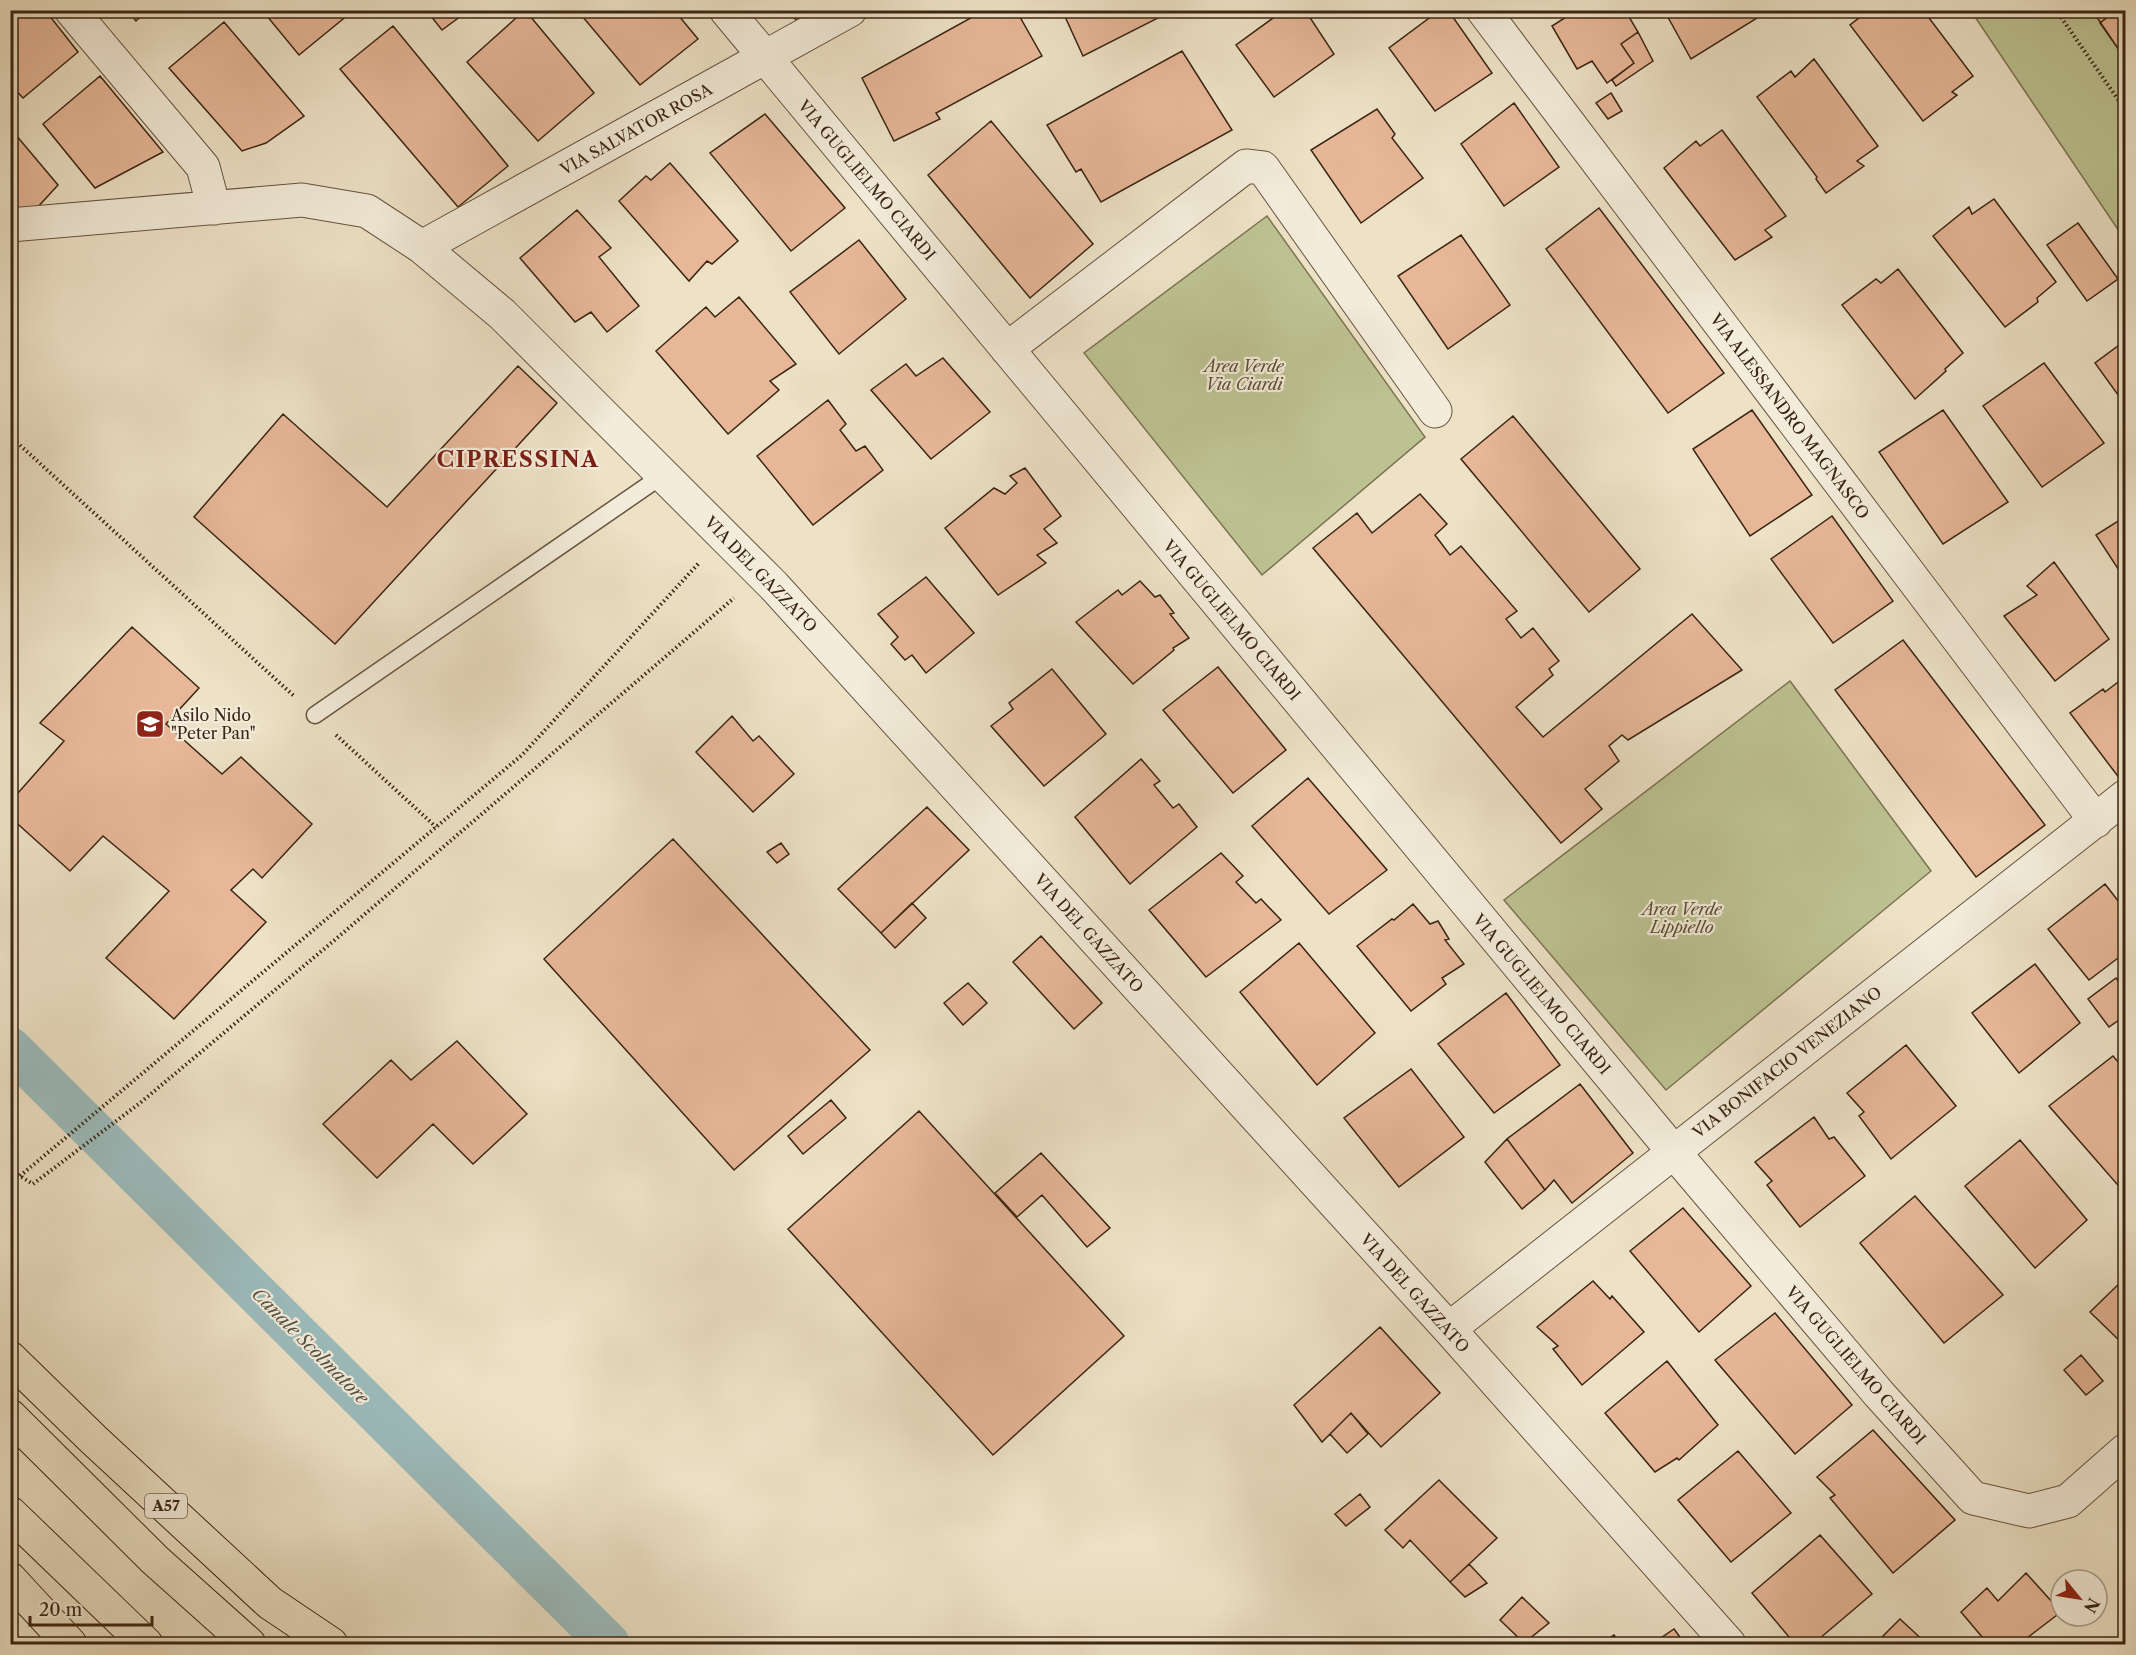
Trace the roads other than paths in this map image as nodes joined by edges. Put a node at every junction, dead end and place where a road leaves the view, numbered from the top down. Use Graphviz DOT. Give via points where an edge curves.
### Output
graph roads {
  1 [pos="71,10"];
  2 [pos="726,10"];
  3 [pos="850,10"];
  4 [pos="1483,10"];
  5 [pos="765,57"];
  6 [pos="214,208"];
  7 [pos="10,225"];
  8 [pos="422,247"];
  9 [pos="1007,349"];
  10 [pos="1435,411"];
  11 [pos="663,475"];
  12 [pos="315,715"];
  13 [pos="2126,796"];
  14 [pos="2096,821"];
  15 [pos="1673,1151"];
  16 [pos="1449,1329"];
  17 [pos="10,1358"];
  18 [pos="10,1416"];
  19 [pos="2126,1450"];
  20 [pos="10,1513"];
  21 [pos="10,1579"];
  22 [pos="70,1644"];
  23 [pos="146,1644"];
  24 [pos="249,1644"];
  25 [pos="331,1644"];
  26 [pos="1730,1644"];
  1 -- 6 [label="street" via="203,167"];
  2 -- 5 [label="street, VIA GUGLIELMO CIARDI"];
  3 -- 5 [label="street, VIA SALVATOR ROSA"];
  4 -- 14 [label="street, VIA ALESSANDRO MAGNASCO"];
  5 -- 8 [label="street, VIA SALVATOR ROSA"];
  5 -- 9 [label="street, VIA GUGLIELMO CIARDI"];
  6 -- 7 [label="street, VIA DEL GAZZATO"];
  6 -- 8 [label="street, VIA DEL GAZZATO" via="302,201 367,211"];
  8 -- 11 [label="street, VIA DEL GAZZATO" via="502,314"];
  9 -- 10 [label="street" via="1246,166 1263,168"];
  9 -- 15 [label="street, VIA GUGLIELMO CIARDI"];
  11 -- 12 [label="lane"];
  11 -- 16 [label="street, VIA DEL GAZZATO" via="762,574"];
  13 -- 14 [label="street, VIA BONIFACIO VENEZIANO"];
  14 -- 15 [label="street, VIA BONIFACIO VENEZIANO"];
  15 -- 16 [label="street, VIA BONIFACIO VENEZIANO"];
  15 -- 19 [label="street, VIA GUGLIELMO CIARDI" via="1879,1394 1973,1498 2029,1511 2068,1501"];
  16 -- 26 [label="street, VIA DEL GAZZATO"];
  17 -- 25 [label="highway, A57" via="270,1603"];
  18 -- 24 [label="highway, A57" via="155,1560"];
  20 -- 23 [label="highway"];
  21 -- 22 [label="highway"];
}
